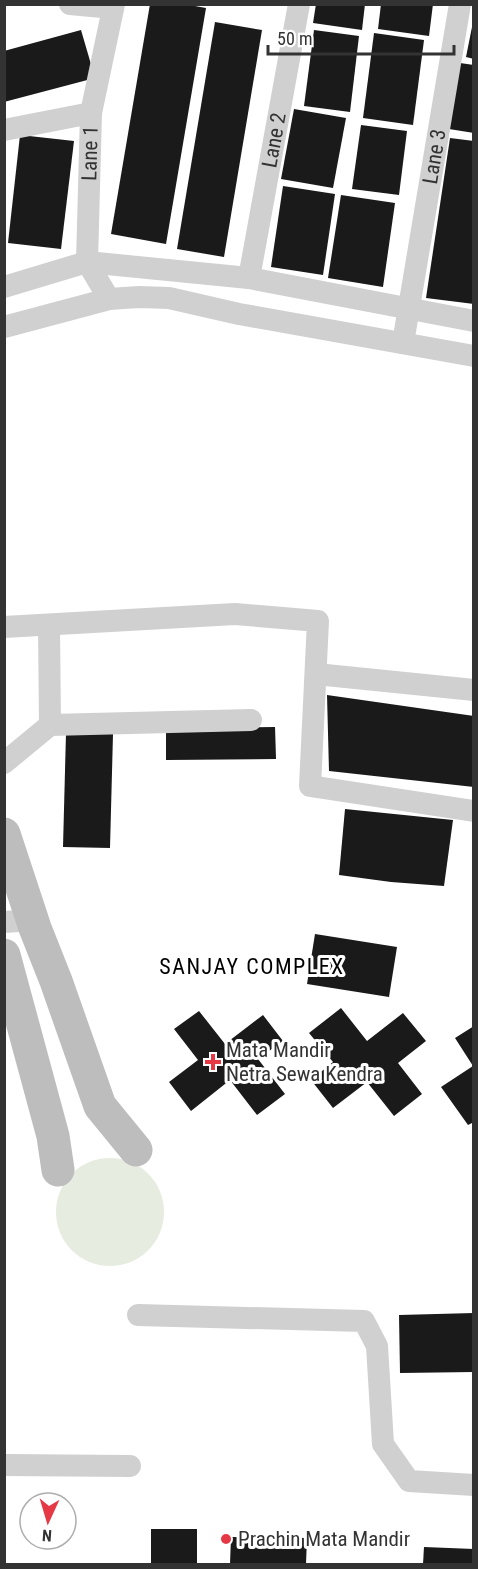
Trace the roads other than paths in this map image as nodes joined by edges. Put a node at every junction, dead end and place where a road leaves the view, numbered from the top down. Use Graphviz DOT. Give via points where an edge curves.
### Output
graph roads {
  1 [pos="70,4"];
  2 [pos="299,4"];
  3 [pos="460,4"];
  4 [pos="113,6"];
  5 [pos="91,113"];
  6 [pos="4,130"];
  7 [pos="87,262"];
  8 [pos="249,278"];
  9 [pos="4,287"];
  10 [pos="109,299"];
  11 [pos="410,309"];
  12 [pos="474,321"];
  13 [pos="4,327"];
  14 [pos="403,344"];
  15 [pos="474,356"];
  16 [pos="49,625"];
  17 [pos="4,627"];
  18 [pos="315,674"];
  19 [pos="474,690"];
  20 [pos="251,720"];
  21 [pos="50,725"];
  22 [pos="4,763"];
  23 [pos="474,811"];
  24 [pos="4,834"];
  25 [pos="19,921"];
  26 [pos="4,955"];
  27 [pos="136,1150"];
  28 [pos="58,1170"];
  29 [pos="138,1315"];
  30 [pos="4,1465"];
  31 [pos="130,1466"];
  32 [pos="474,1485"];
  1 -- 4 [label="street"];
  2 -- 8 [label="street, Lane 2"];
  3 -- 11 [label="street, Lane 3"];
  4 -- 5 [label="street, Lane 1"];
  5 -- 6 [label="street"];
  5 -- 7 [label="street, Lane 1"];
  7 -- 8 [label="street"];
  7 -- 9 [label="street"];
  7 -- 10 [label="street"];
  8 -- 11 [label="street"];
  10 -- 13 [label="street"];
  10 -- 14 [label="street" via="169,298"];
  11 -- 12 [label="street"];
  11 -- 14 [label="street, Lane 3"];
  14 -- 15 [label="street"];
  16 -- 17 [label="street"];
  16 -- 18 [label="street" via="235,614 318,621"];
  16 -- 21 [label="street"];
  18 -- 19 [label="street"];
  18 -- 23 [label="street" via="310,786"];
  20 -- 21 [label="street"];
  21 -- 22 [label="street"];
  24 -- 25 [label="main road"];
  25 -- 27 [label="main road" via="56,981 100,1106"];
  26 -- 28 [label="main road" via="53,1136"];
  29 -- 32 [label="street" via="364,1321 377,1346 383,1444 409,1481"];
  30 -- 31 [label="street"];
}
